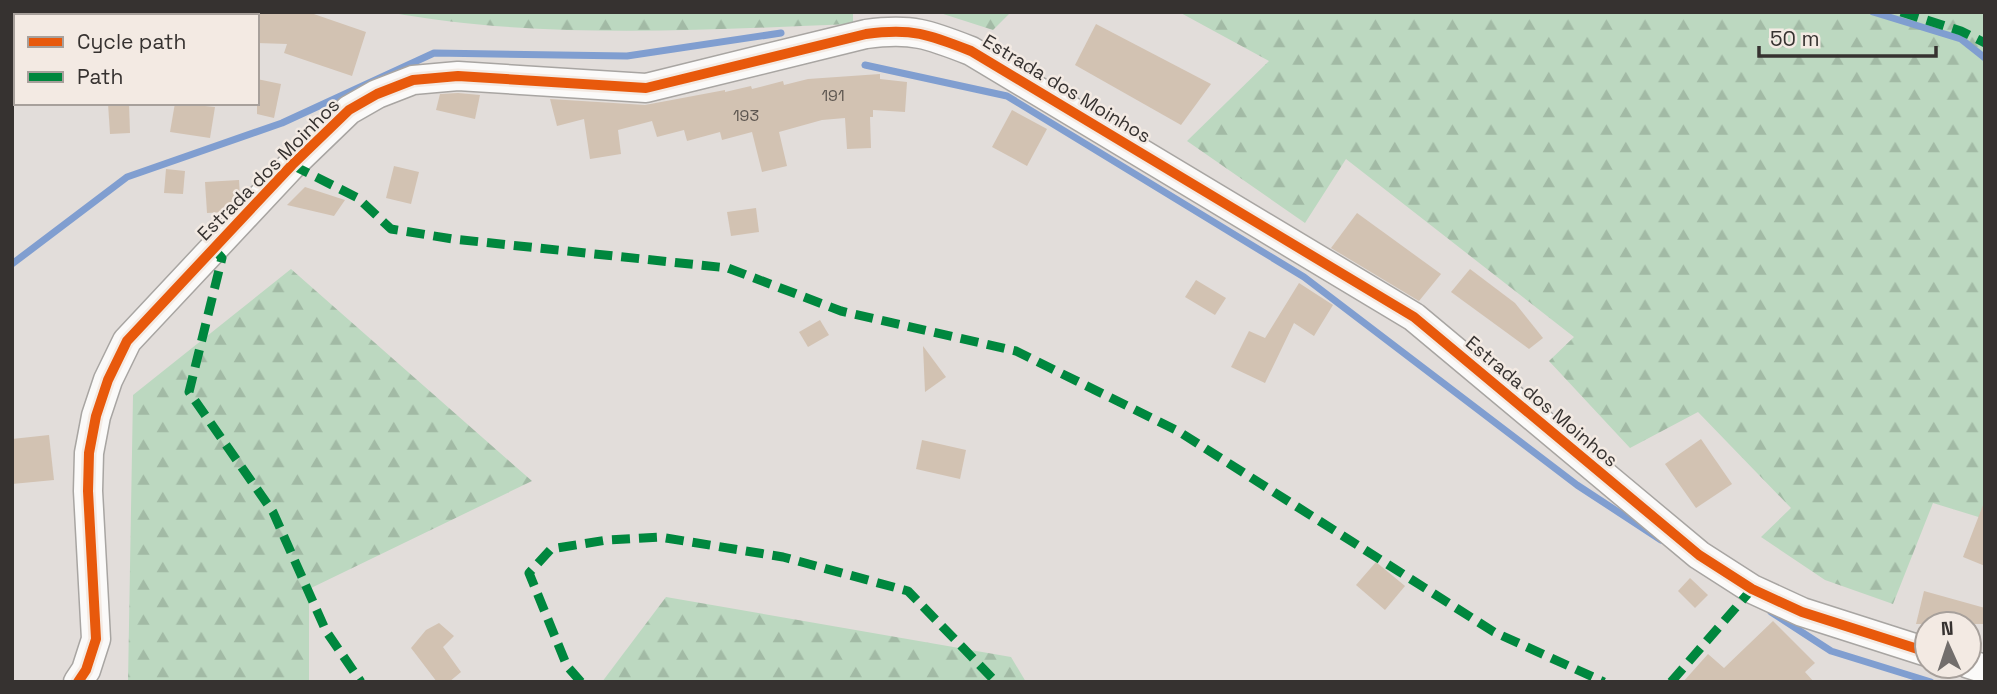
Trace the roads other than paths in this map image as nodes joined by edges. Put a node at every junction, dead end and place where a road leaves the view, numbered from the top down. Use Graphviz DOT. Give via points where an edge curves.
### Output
graph roads {
  1 [pos="1913,648"];
  2 [pos="78,682"];
  1 -- 2 [label="street, Estrada dos Moinhos" via="1802,612 1752,589 1699,555 1415,317 971,51 902,29 646,88 458,76 413,80 349,110 127,341 108,380 89,453 96,639"];
}
